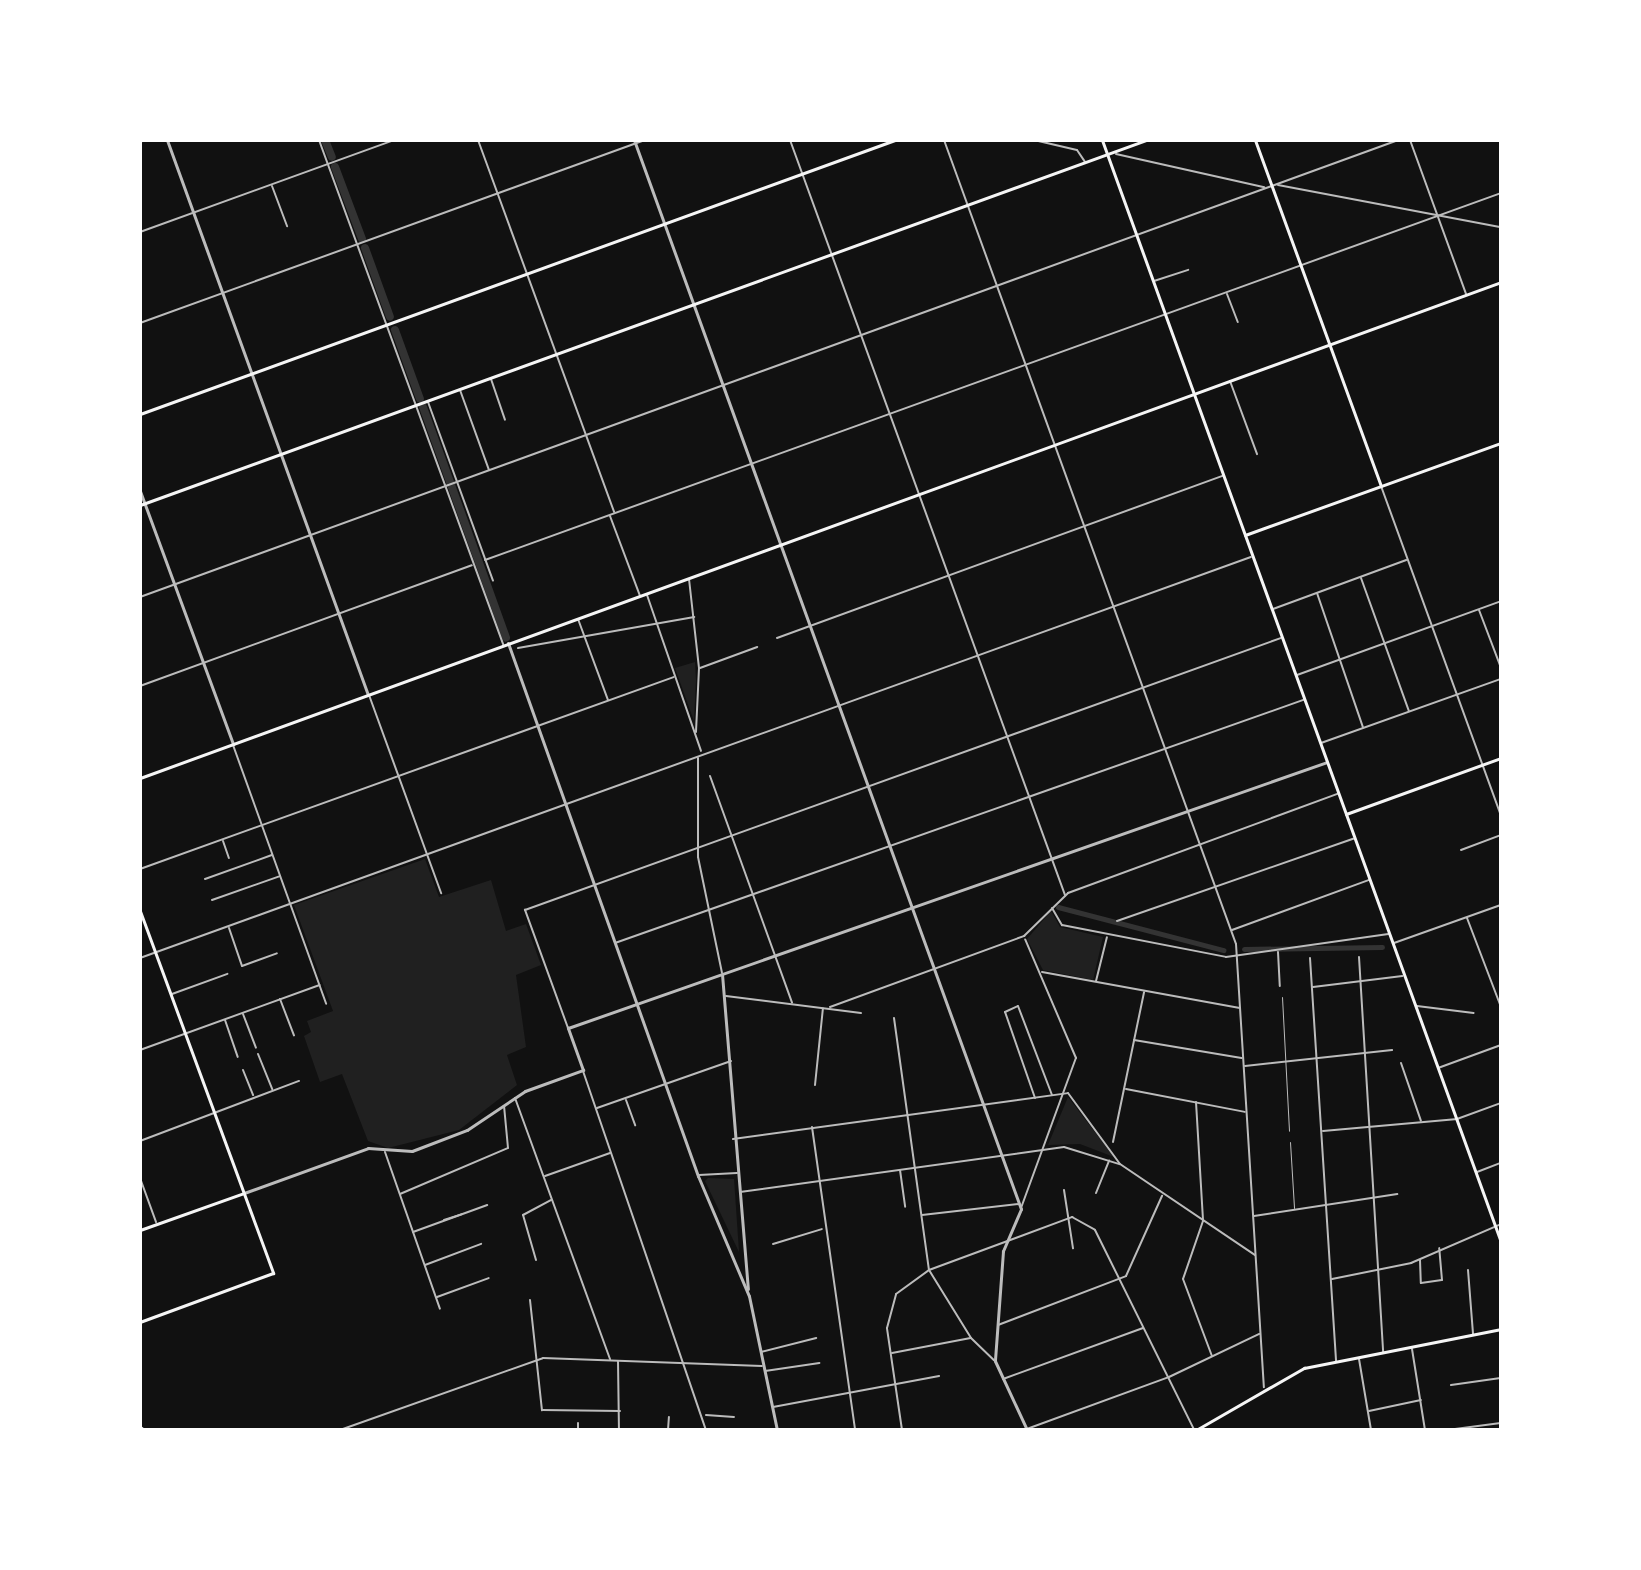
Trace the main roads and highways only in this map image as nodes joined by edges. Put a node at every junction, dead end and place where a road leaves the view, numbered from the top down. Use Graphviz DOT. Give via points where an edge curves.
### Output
graph roads {
  1 [pos="895,140"];
  2 [pos="1102,140"];
  3 [pos="1146,140"];
  4 [pos="1255,140"];
  5 [pos="1106,154"];
  6 [pos="1501,282"];
  7 [pos="1330,344"];
  8 [pos="1193,394"];
  9 [pos="140,414"];
  10 [pos="1501,443"];
  11 [pos="1381,486"];
  12 [pos="142,504"];
  13 [pos="1245,535"];
  14 [pos="1501,758"];
  15 [pos="140,778"];
  16 [pos="1346,814"];
  17 [pos="140,911"];
  18 [pos="244,1193"];
  19 [pos="140,1230"];
  20 [pos="1501,1242"];
  21 [pos="140,1322"];
  22 [pos="1501,1329"];
  23 [pos="1196,1430"];
  1 -- 9 [label="main road"];
  2 -- 5 [label="main road"];
  3 -- 5 [label="main road"];
  4 -- 7 [label="main road"];
  5 -- 8 [label="main road"];
  5 -- 12 [label="main road"];
  6 -- 7 [label="main road"];
  7 -- 8 [label="main road"];
  7 -- 11 [label="main road"];
  8 -- 13 [label="main road"];
  8 -- 15 [label="main road"];
  10 -- 11 [label="main road"];
  11 -- 13 [label="main road"];
  13 -- 16 [label="main road"];
  14 -- 16 [label="main road"];
  16 -- 20 [label="main road"];
  17 -- 18 [label="main road"];
  18 -- 19 [label="main road"];
  18 -- 21 [label="main road" via="273,1273"];
  22 -- 23 [label="main road" via="1336,1362 1264,1387"];
}
